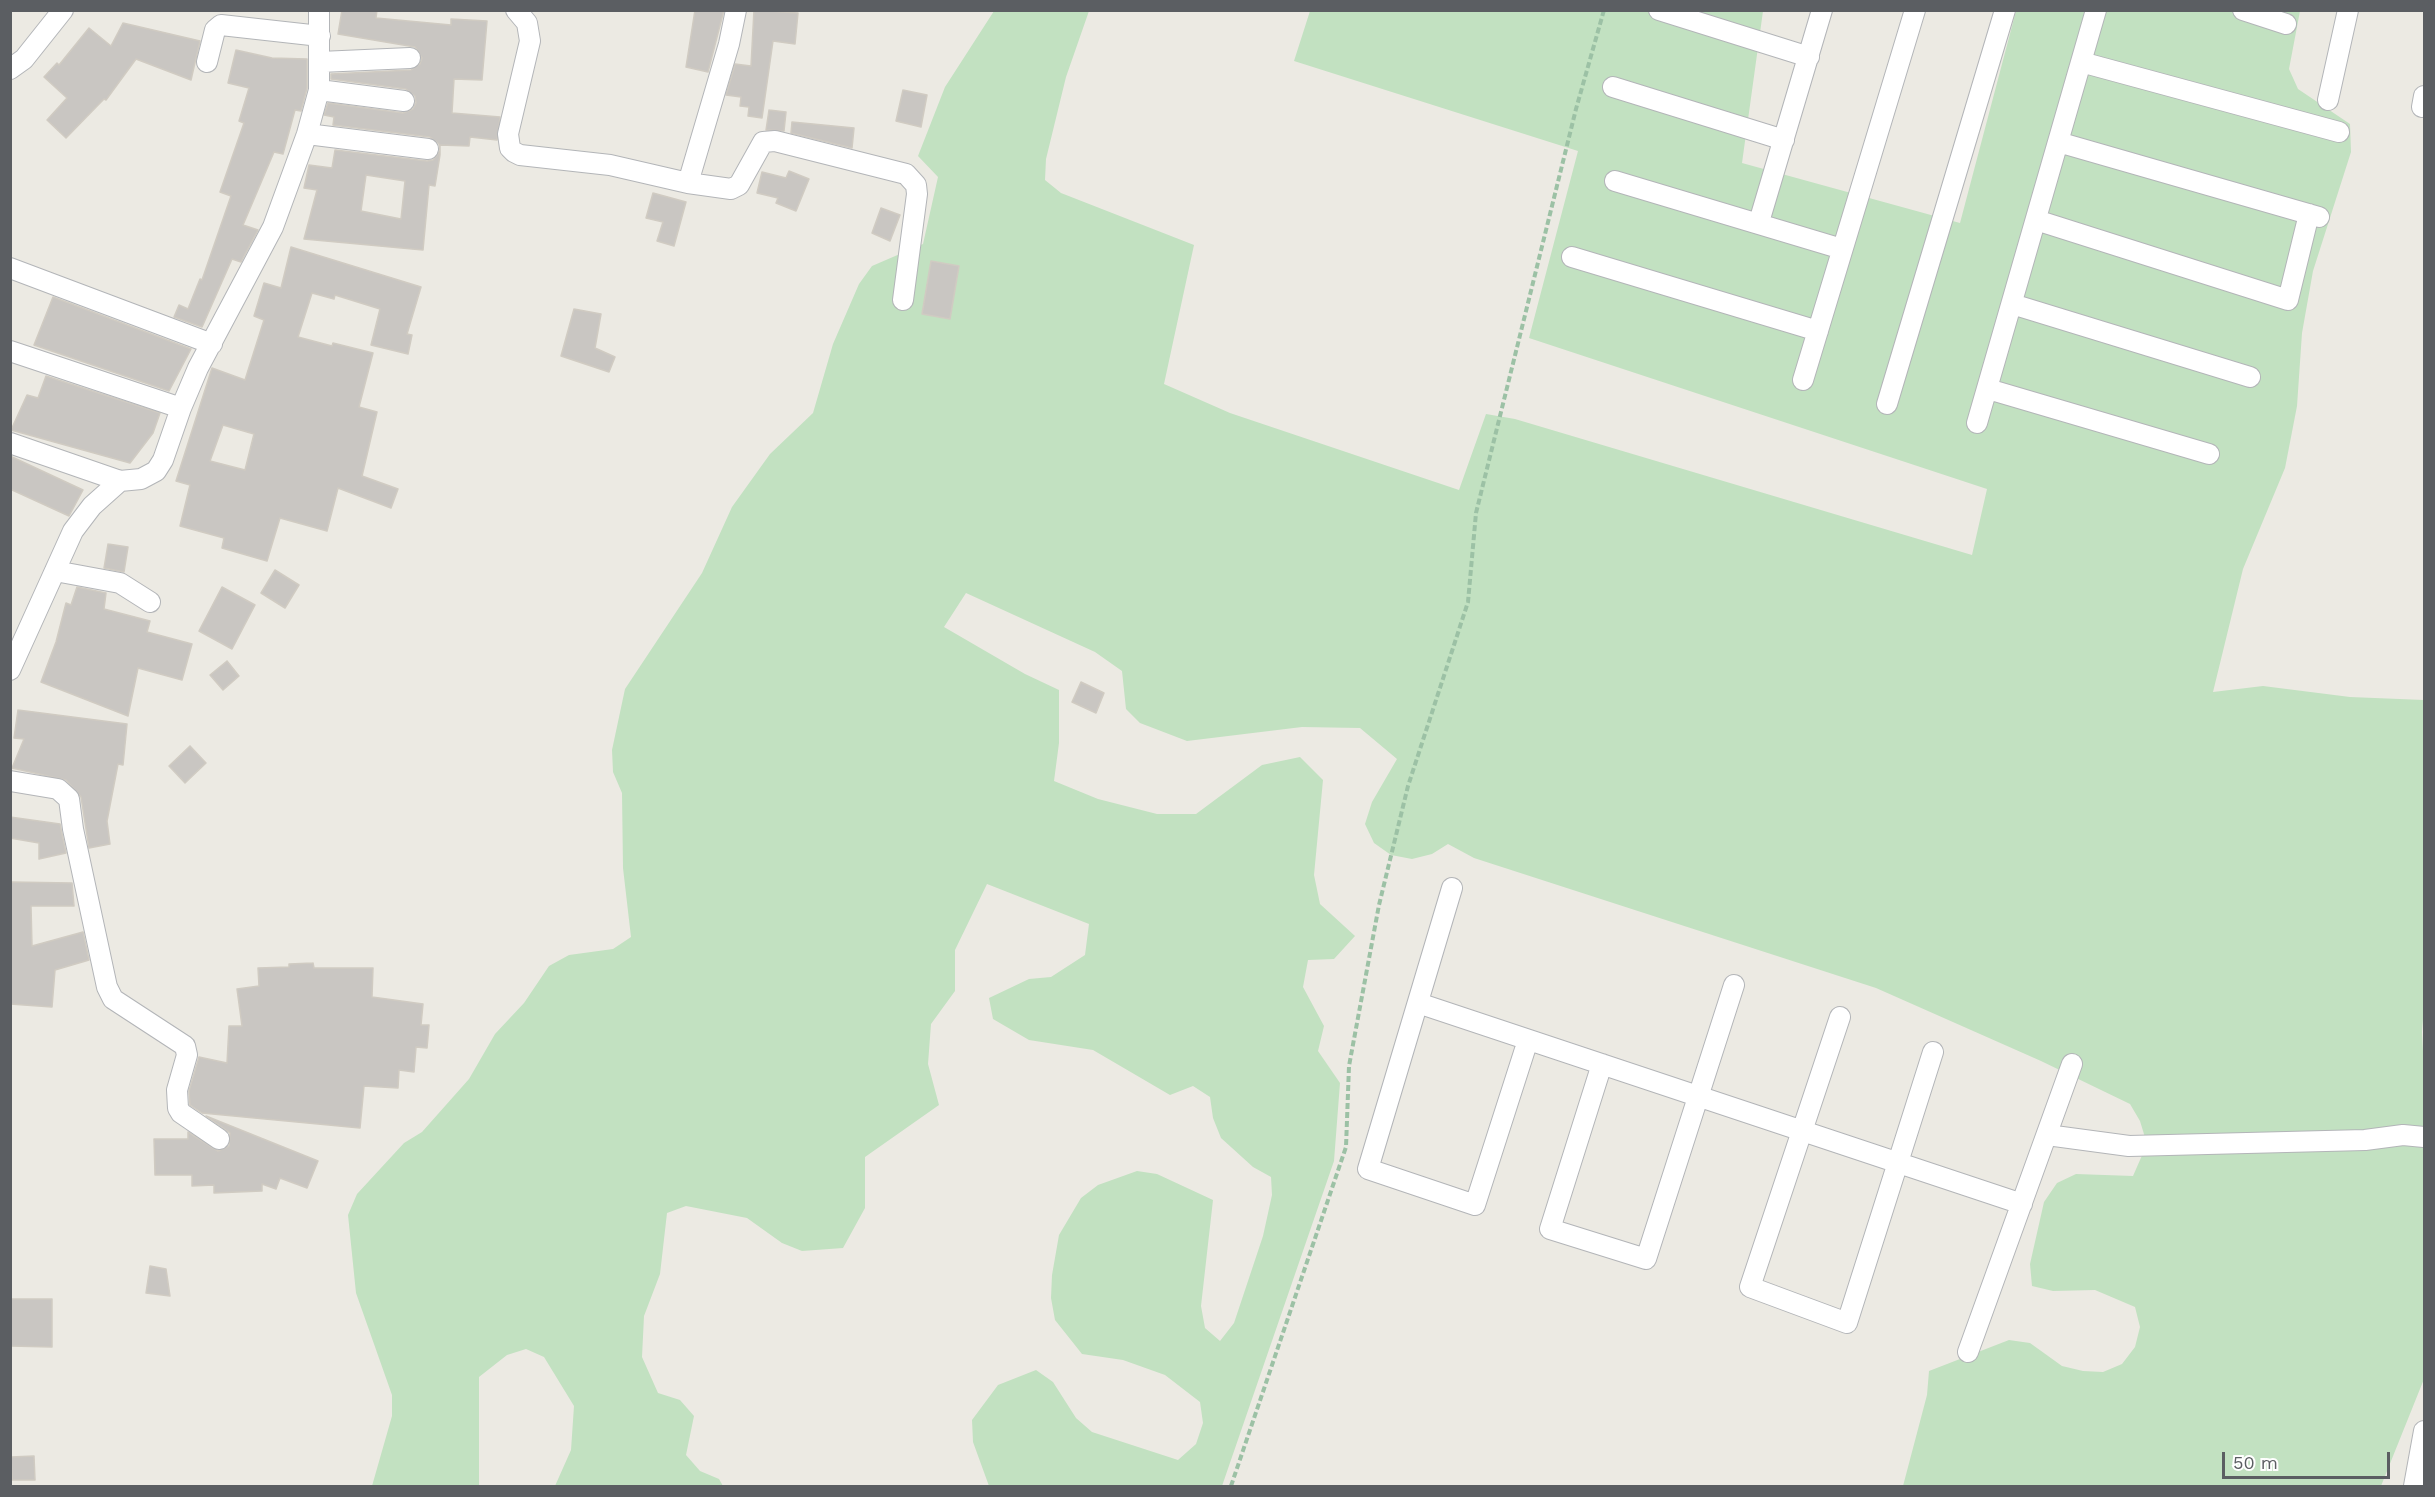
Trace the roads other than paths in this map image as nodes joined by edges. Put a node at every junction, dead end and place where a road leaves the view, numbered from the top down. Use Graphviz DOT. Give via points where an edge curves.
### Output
graph roads {
  1 [pos="63,10"];
  2 [pos="319,10"];
  3 [pos="516,10"];
  4 [pos="736,10"];
  5 [pos="1659,10"];
  6 [pos="1822,10"];
  7 [pos="1915,10"];
  8 [pos="2005,10"];
  9 [pos="2096,10"];
  10 [pos="2243,10"];
  11 [pos="2348,10"];
  12 [pos="2286,24"];
  13 [pos="320,36"];
  14 [pos="1809,57"];
  15 [pos="410,58"];
  16 [pos="207,62"];
  17 [pos="320,62"];
  18 [pos="2081,62"];
  19 [pos="10,69"];
  20 [pos="1613,87"];
  21 [pos="319,90"];
  22 [pos="2328,100"];
  23 [pos="404,101"];
  24 [pos="2339,132"];
  25 [pos="307,134"];
  26 [pos="1784,140"];
  27 [pos="2058,142"];
  28 [pos="428,149"];
  29 [pos="1615,181"];
  30 [pos="688,183"];
  31 [pos="2036,220"];
  32 [pos="1760,222"];
  33 [pos="1842,249"];
  34 [pos="1572,257"];
  35 [pos="10,268"];
  36 [pos="903,300"];
  37 [pos="2012,304"];
  38 [pos="1818,331"];
  39 [pos="212,344"];
  40 [pos="10,351"];
  41 [pos="2250,377"];
  42 [pos="1803,380"];
  43 [pos="1988,388"];
  44 [pos="1887,404"];
  45 [pos="181,408"];
  46 [pos="1977,423"];
  47 [pos="10,443"];
  48 [pos="2210,454"];
  49 [pos="120,481"];
  50 [pos="55,572"];
  51 [pos="150,602"];
  52 [pos="10,670"];
  53 [pos="10,780"];
  54 [pos="1452,888"];
  55 [pos="1734,985"];
  56 [pos="1419,1003"];
  57 [pos="1840,1017"];
  58 [pos="1528,1040"];
  59 [pos="1933,1052"];
  60 [pos="1602,1064"];
  61 [pos="2072,1064"];
  62 [pos="1697,1096"];
  63 [pos="1803,1131"];
  64 [pos="2047,1135"];
  65 [pos="2424,1137"];
  66 [pos="219,1139"];
  67 [pos="1898,1163"];
  68 [pos="2022,1204"];
  69 [pos="1968,1352"];
  70 [pos="2424,1431"];
  71 [pos="2414,1486"];
  1 -- 19 [label="street" via="24,59"];
  2 -- 13 [label="street"];
  3 -- 30 [label="street" via="527,23 530,41 508,134 510,148 520,155 610,165"];
  4 -- 30 [label="street"];
  5 -- 14 [label="street"];
  6 -- 14 [label="street"];
  7 -- 33 [label="street"];
  8 -- 44 [label="street"];
  9 -- 18 [label="street"];
  10 -- 12 [label="street"];
  11 -- 22 [label="street"];
  13 -- 16 [label="street" via="221,25 215,30"];
  13 -- 17 [label="street"];
  14 -- 26 [label="street"];
  15 -- 17 [label="street"];
  17 -- 21 [label="street"];
  18 -- 24 [label="street"];
  18 -- 27 [label="street"];
  20 -- 26 [label="street"];
  21 -- 23 [label="street"];
  21 -- 25 [label="street"];
  25 -- 28 [label="street"];
  25 -- 39 [label="street" via="273,227"];
  26 -- 32 [label="street"];
  27 -- 31 [label="street"];
  27 -- 31 [label="street" via="2314,215 2288,300"];
  29 -- 32 [label="street"];
  30 -- 36 [label="street" via="721,189 739,185 759,147 768,141 906,174 916,185 917,194"];
  31 -- 37 [label="street"];
  32 -- 33 [label="street"];
  33 -- 38 [label="street"];
  34 -- 38 [label="street"];
  35 -- 39 [label="street"];
  37 -- 41 [label="street"];
  37 -- 43 [label="street"];
  38 -- 42 [label="street"];
  39 -- 45 [label="street"];
  40 -- 45 [label="street"];
  43 -- 46 [label="street"];
  43 -- 48 [label="street"];
  45 -- 49 [label="street" via="156,471 141,479"];
  47 -- 49 [label="street"];
  49 -- 50 [label="street" via="92,506 73,531"];
  50 -- 51 [label="street" via="120,583"];
  50 -- 52 [label="street"];
  53 -- 66 [label="street" via="58,789 69,799 110,993 124,1009 185,1046 187,1055 177,1090 178,1108"];
  54 -- 56 [label="street"];
  55 -- 62 [label="street"];
  56 -- 58 [label="street"];
  56 -- 58 [label="street" via="1368,1169 1411,1184 1475,1205"];
  57 -- 63 [label="street"];
  58 -- 60 [label="street"];
  59 -- 67 [label="street"];
  60 -- 62 [label="street"];
  60 -- 62 [label="street" via="1550,1229 1646,1259"];
  61 -- 64 [label="street"];
  62 -- 63 [label="street"];
  63 -- 67 [label="street"];
  63 -- 67 [label="street" via="1750,1287 1847,1323"];
  64 -- 65 [label="street" via="2129,1146"];
  64 -- 68 [label="street"];
  67 -- 68 [label="street"];
  68 -- 69 [label="street"];
  70 -- 71 [label="street"];
}
